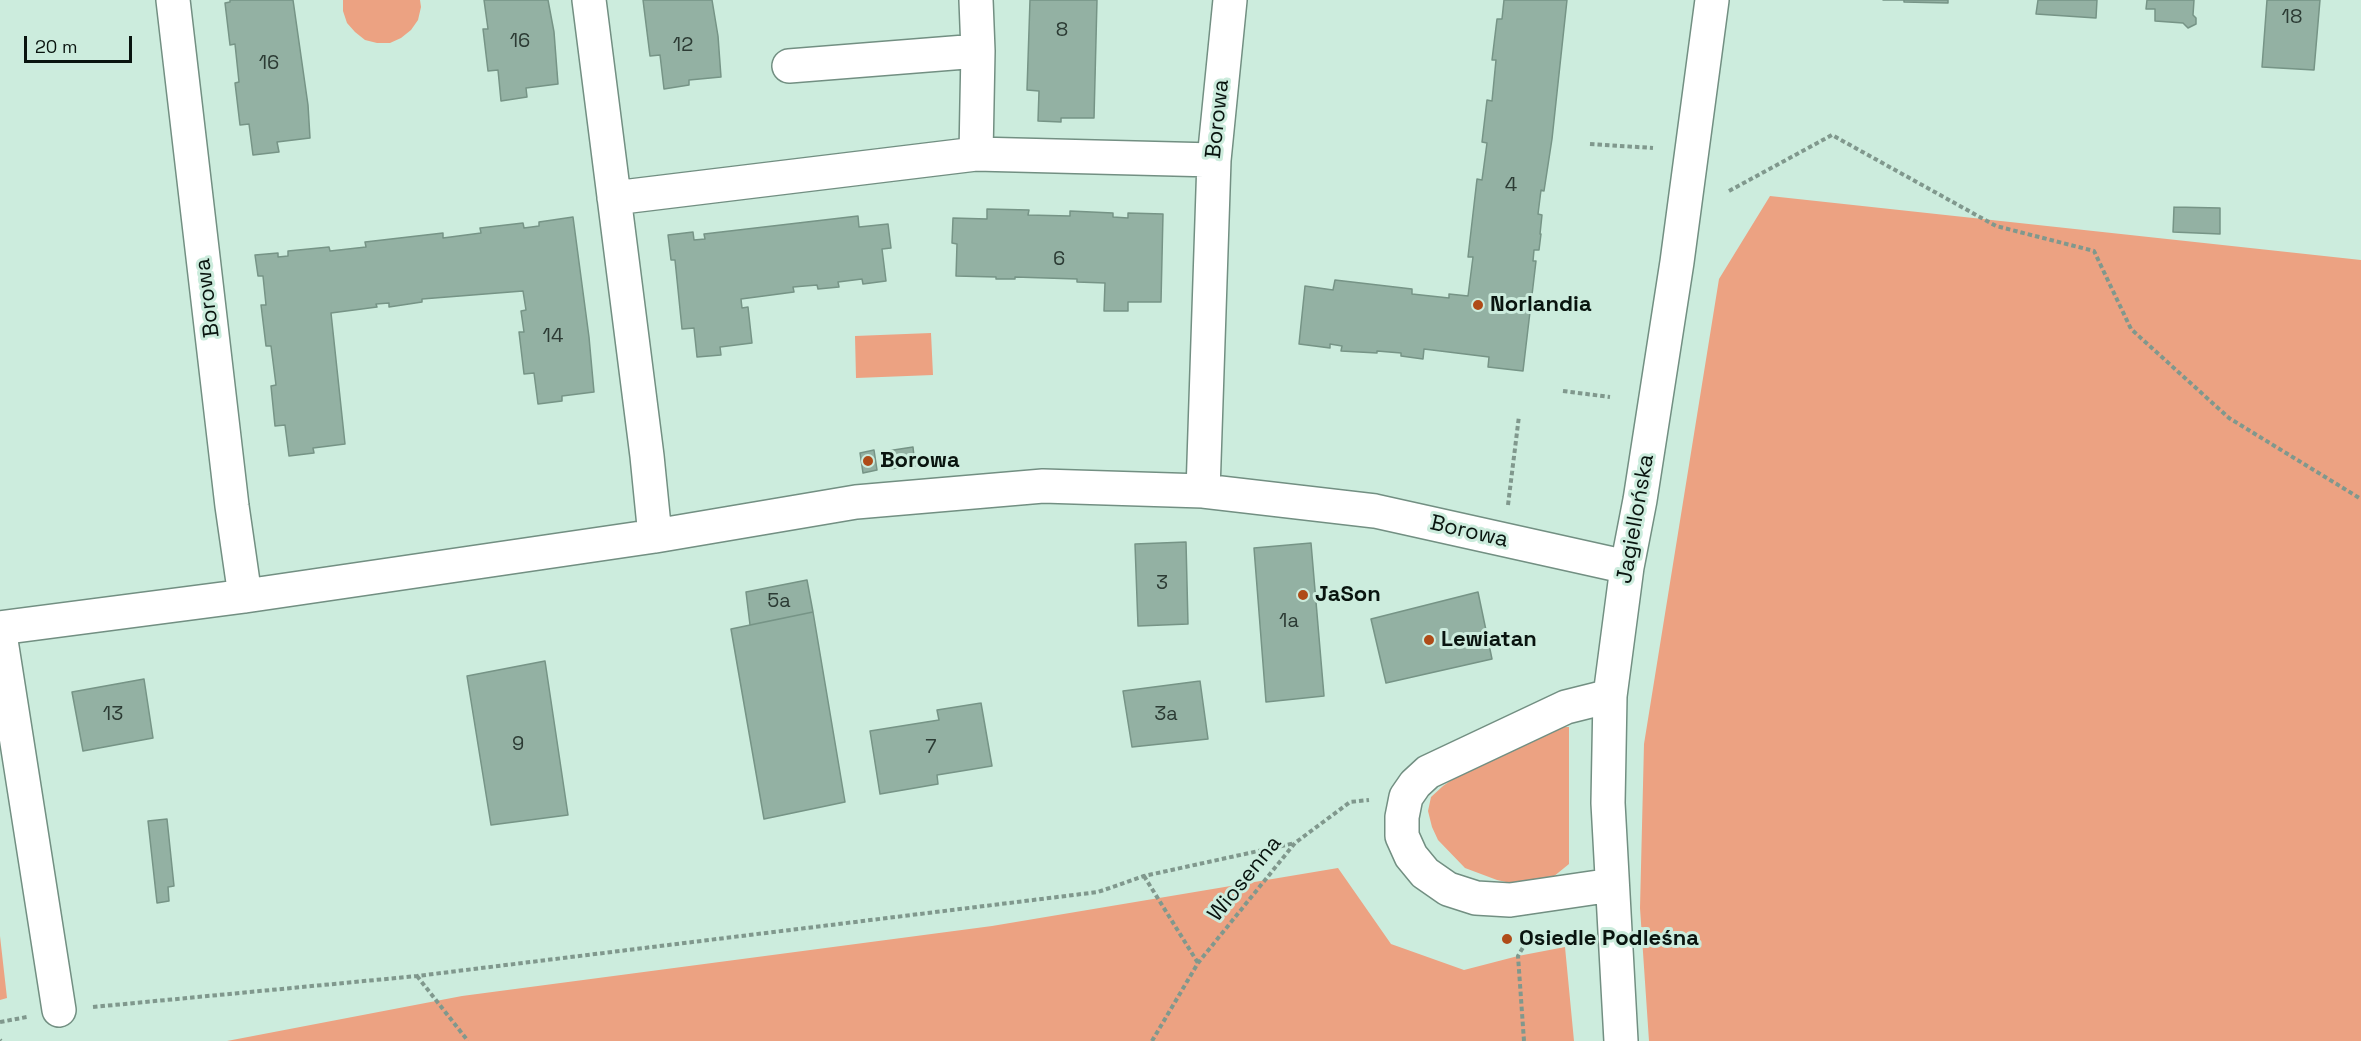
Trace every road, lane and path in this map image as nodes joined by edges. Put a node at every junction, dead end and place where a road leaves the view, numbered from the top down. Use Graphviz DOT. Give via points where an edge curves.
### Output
graph roads {
  1 [pos="173,0"];
  2 [pos="590,0"];
  3 [pos="976,0"];
  4 [pos="1230,0"];
  5 [pos="1712,0"];
  6 [pos="978,51"];
  7 [pos="789,66"];
  8 [pos="1590,144"];
  9 [pos="1653,148"];
  10 [pos="976,154"];
  11 [pos="1214,160"];
  12 [pos="1729,191"];
  13 [pos="614,198"];
  14 [pos="1563,391"];
  15 [pos="1610,397"];
  16 [pos="1519,416"];
  17 [pos="1203,491"];
  18 [pos="2361,498"];
  19 [pos="1507,516"];
  20 [pos="655,536"];
  21 [pos="1627,567"];
  22 [pos="245,596"];
  23 [pos="0,628"];
  24 [pos="0,634"];
  25 [pos="1610,696"];
  26 [pos="1406,797"];
  27 [pos="1295,843"];
  28 [pos="1144,876"];
  29 [pos="1612,885"];
  30 [pos="1534,930"];
  31 [pos="1198,963"];
  32 [pos="417,976"];
  33 [pos="59,1010"];
  34 [pos="468,1041"];
  35 [pos="1152,1041"];
  36 [pos="1524,1041"];
  37 [pos="1621,1041"];
  1 -- 22 [label="street, Borowa"];
  2 -- 13 [label="street"];
  3 -- 6 [label="street"];
  4 -- 11 [label="street, Borowa"];
  5 -- 21 [label="street, Jagiellońska" via="1677,262"];
  6 -- 7 [label="street"];
  6 -- 10 [label="street"];
  8 -- 9 [label="path"];
  10 -- 11 [label="street"];
  10 -- 13 [label="street"];
  11 -- 17 [label="street, Borowa"];
  12 -- 18 [label="path" via="1832,135 1996,226 2094,251 2131,329 2229,418"];
  13 -- 20 [label="street"];
  14 -- 15 [label="path"];
  16 -- 19 [label="path"];
  17 -- 20 [label="street, Borowa" via="1043,486 856,502"];
  17 -- 21 [label="street, Borowa" via="1375,511"];
  20 -- 22 [label="street, Borowa"];
  21 -- 25 [label="street, Jagiellońska"];
  22 -- 23 [label="street, Borowa"];
  24 -- 33 [label="street"];
  25 -- 26 [label="street" via="1566,707 1428,772"];
  25 -- 29 [label="street, Jagiellońska" via="1608,803"];
  26 -- 27 [label="path, Wiosenna" via="1350,802"];
  26 -- 29 [label="street" via="1402,836 1411,856 1425,873 1448,889 1476,898 1510,900"];
  27 -- 28 [label="path"];
  27 -- 31 [label="path, Wiosenna"];
  28 -- 31 [label="path"];
  28 -- 32 [label="path" via="1098,892"];
  29 -- 37 [label="street, Jagiellońska"];
  30 -- 36 [label="path" via="1518,956"];
  31 -- 35 [label="path, Wiosenna"];
  32 -- 33 [label="path"];
  32 -- 34 [label="path"];
}
